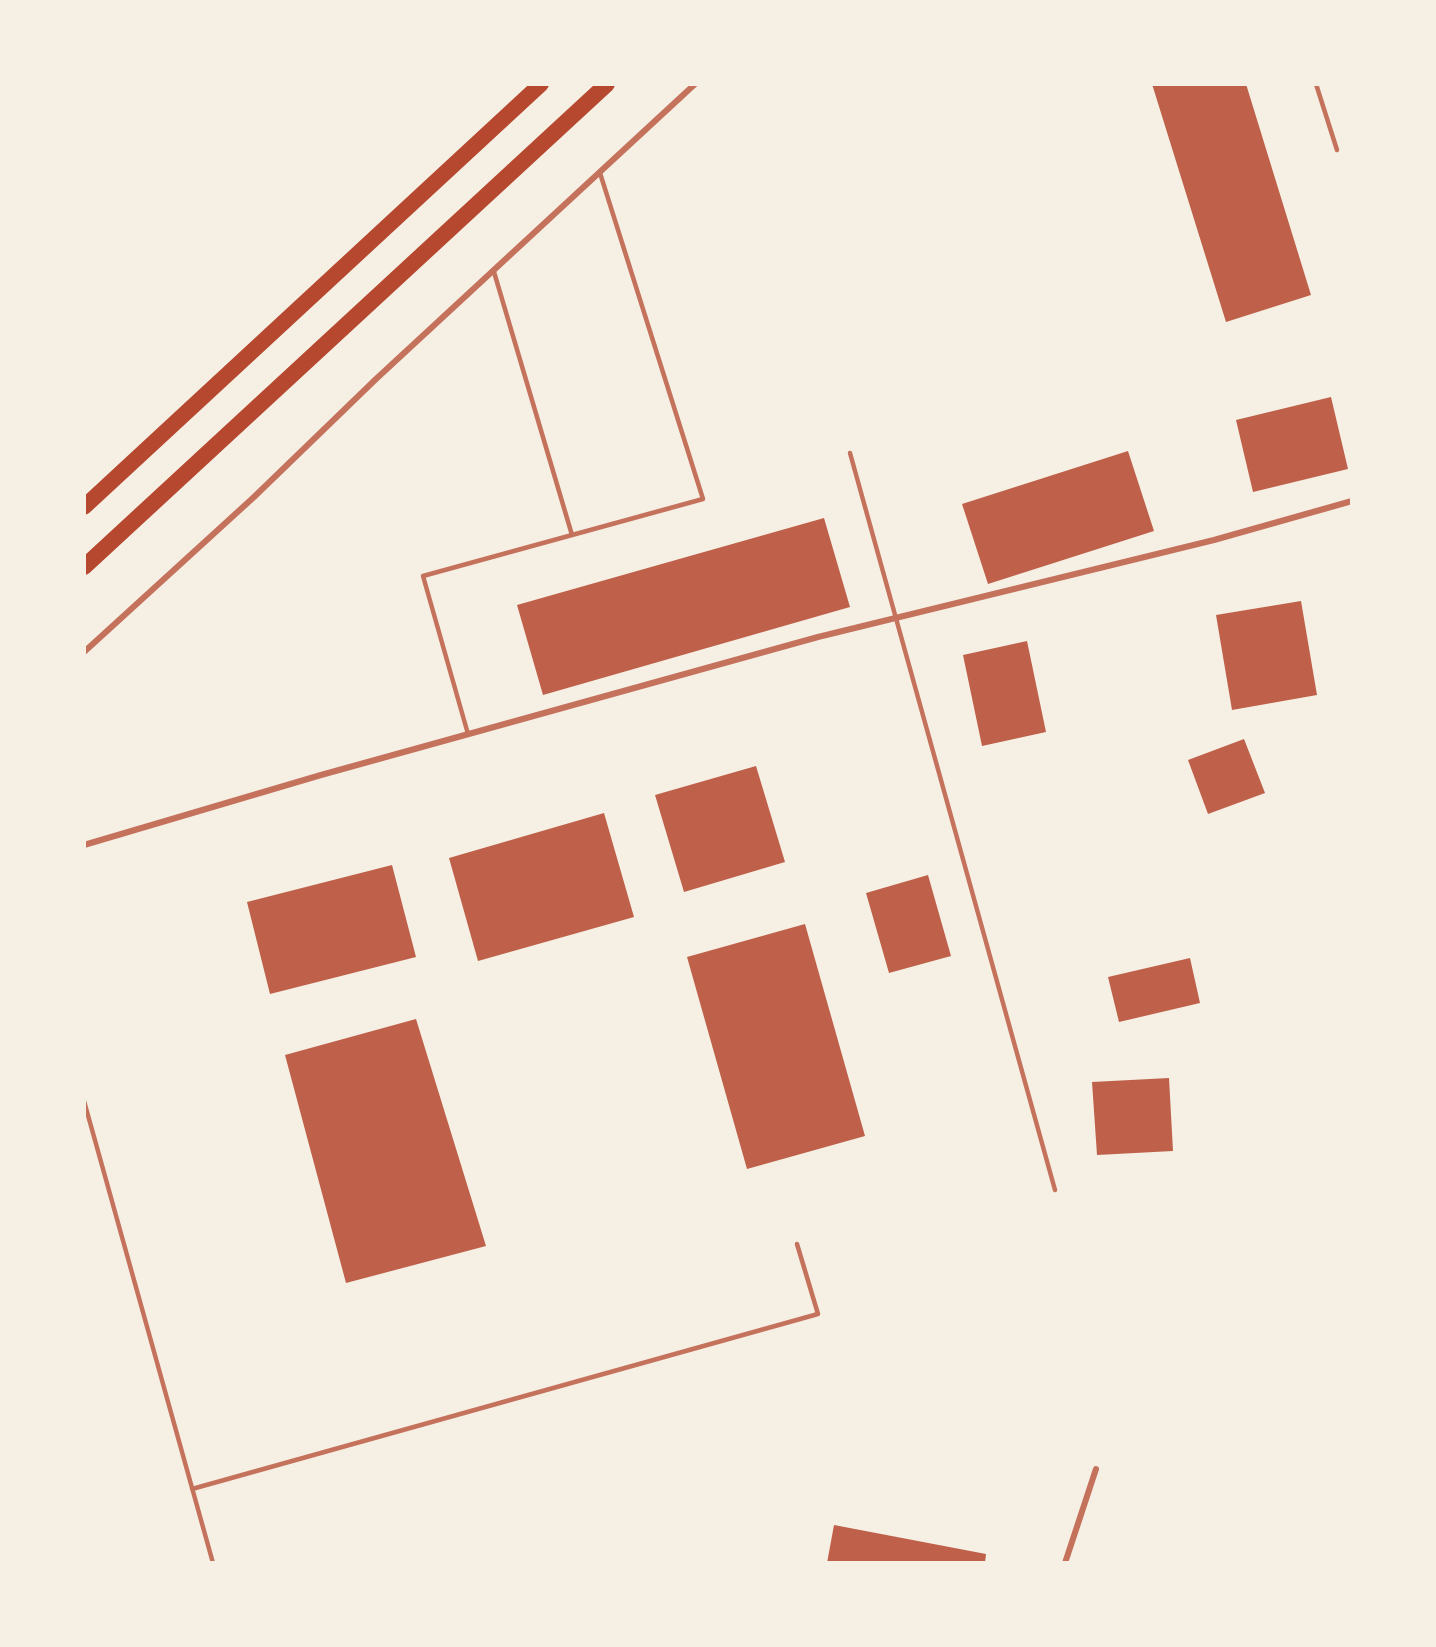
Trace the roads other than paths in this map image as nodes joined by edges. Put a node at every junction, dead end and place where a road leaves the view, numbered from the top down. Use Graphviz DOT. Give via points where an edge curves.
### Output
graph roads {
  1 [pos="541,84"];
  2 [pos="607,84"];
  3 [pos="695,84"];
  4 [pos="1316,84"];
  5 [pos="1337,150"];
  6 [pos="600,173"];
  7 [pos="494,272"];
  8 [pos="850,453"];
  9 [pos="1352,501"];
  10 [pos="84,507"];
  11 [pos="572,535"];
  12 [pos="84,567"];
  13 [pos="895,618"];
  14 [pos="84,652"];
  15 [pos="468,734"];
  16 [pos="84,845"];
  17 [pos="84,1101"];
  18 [pos="1055,1190"];
  19 [pos="797,1244"];
  20 [pos="1096,1469"];
  21 [pos="192,1489"];
  22 [pos="213,1563"];
  23 [pos="1065,1563"];
  1 -- 10 [label="highway"];
  2 -- 12 [label="highway"];
  3 -- 6 [label="street"];
  4 -- 5 [label="lane"];
  6 -- 7 [label="street"];
  6 -- 11 [label="lane" via="703,499"];
  7 -- 11 [label="lane"];
  7 -- 14 [label="street"];
  8 -- 13 [label="lane"];
  9 -- 13 [label="street" via="1214,540"];
  11 -- 15 [label="lane" via="423,576"];
  13 -- 15 [label="street"];
  13 -- 18 [label="lane"];
  15 -- 16 [label="street"];
  17 -- 21 [label="lane"];
  19 -- 21 [label="lane" via="818,1314"];
  20 -- 23 [label="street"];
  21 -- 22 [label="lane"];
}
